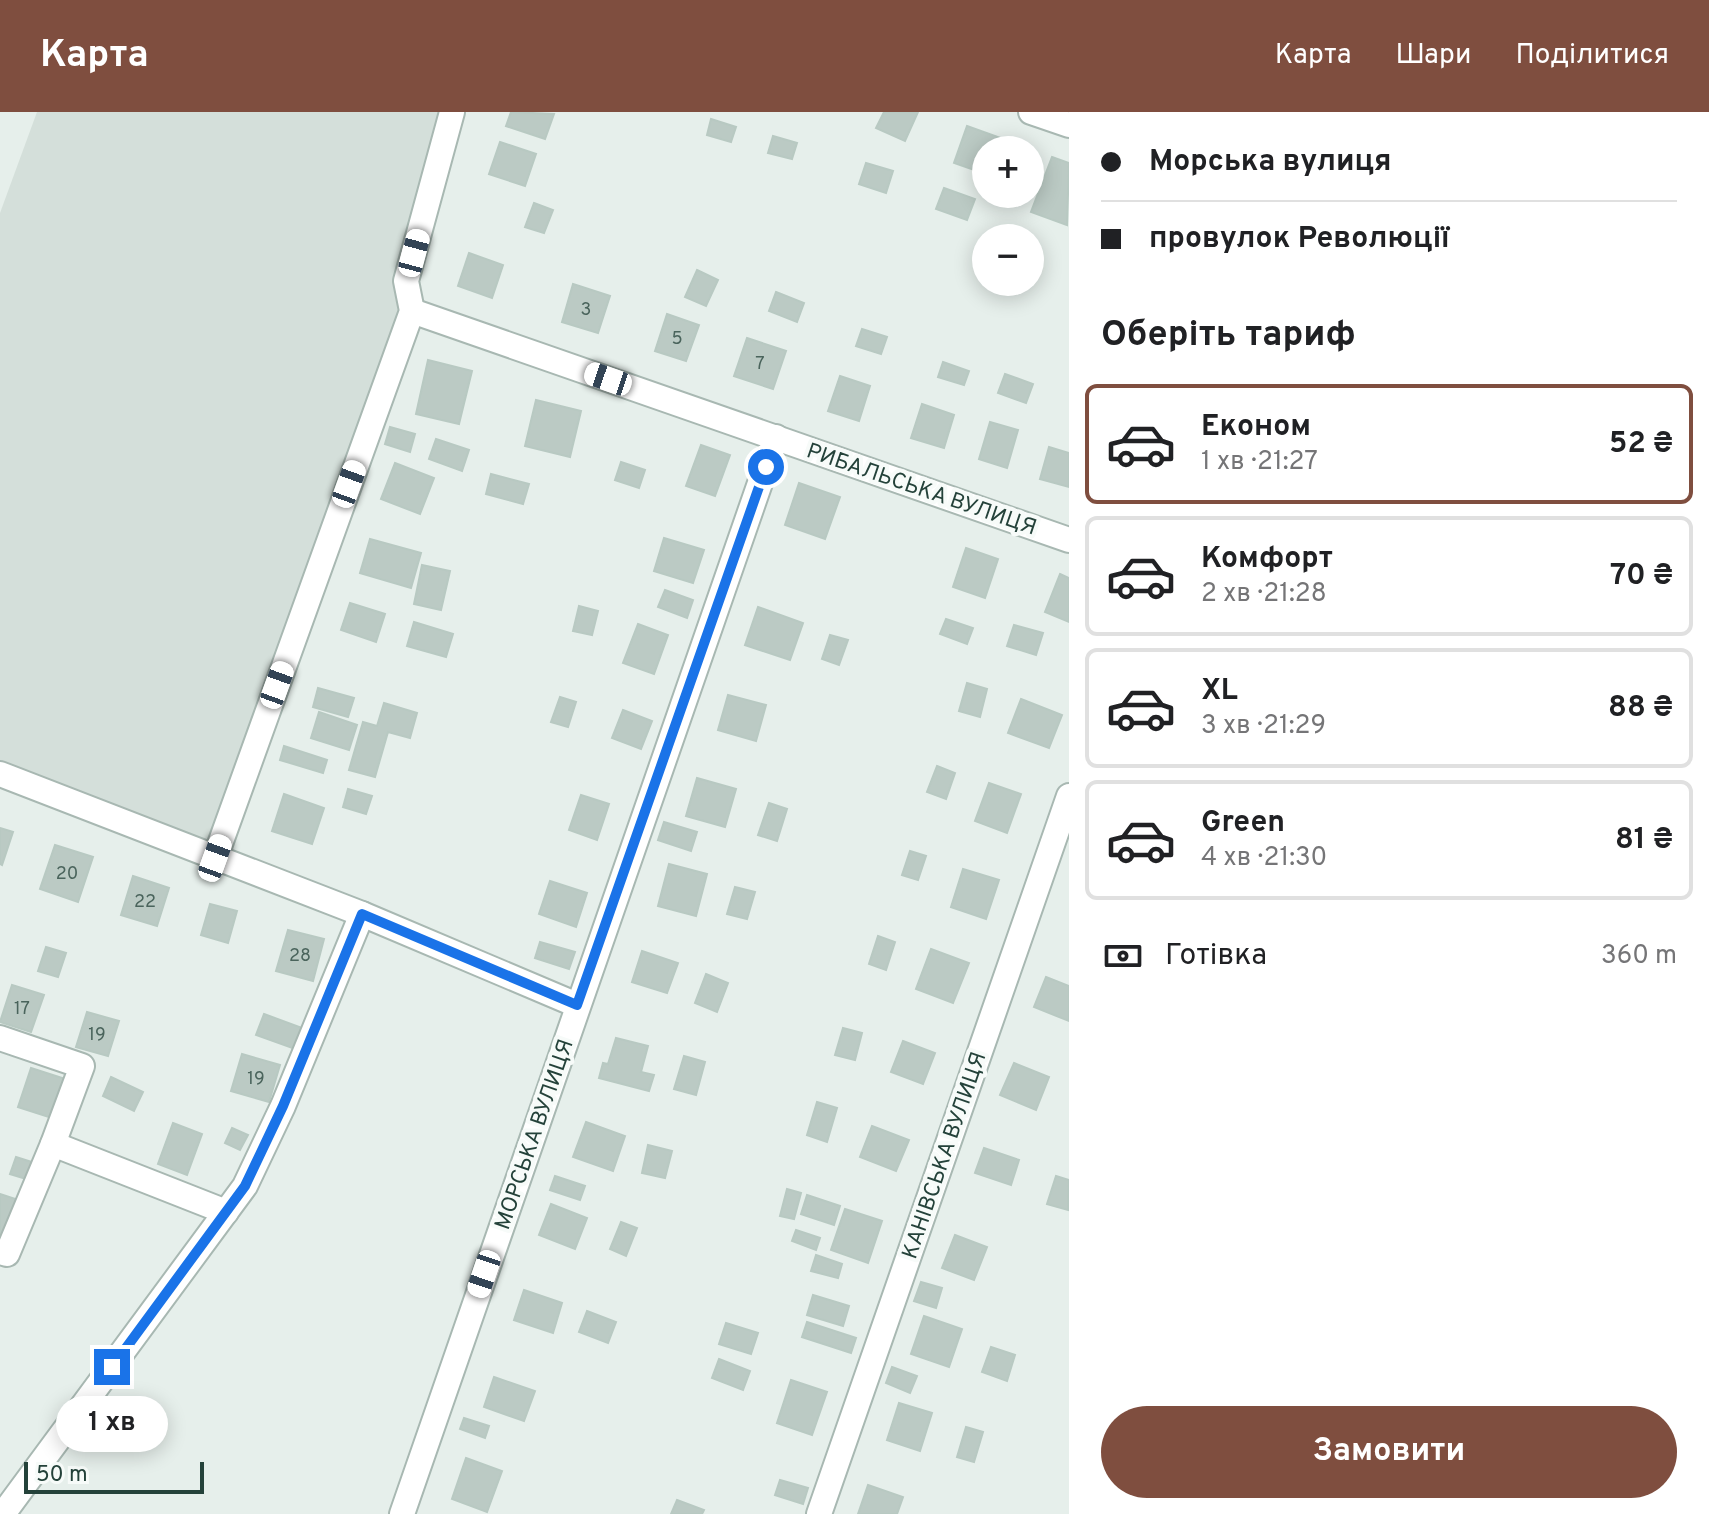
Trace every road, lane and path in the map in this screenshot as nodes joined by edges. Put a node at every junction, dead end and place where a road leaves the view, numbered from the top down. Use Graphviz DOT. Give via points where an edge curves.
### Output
graph roads {
  1 [pos="452,112"];
  2 [pos="1031,112"];
  3 [pos="1069,125"];
  4 [pos="412,311"];
  5 [pos="776,437"];
  6 [pos="1069,540"];
  7 [pos="0,774"];
  8 [pos="1069,796"];
  9 [pos="215,858"];
  10 [pos="362,914"];
  11 [pos="577,1005"];
  12 [pos="0,1038"];
  13 [pos="53,1144"];
  14 [pos="226,1212"];
  15 [pos="4,1253"];
  16 [pos="3,1514"];
  17 [pos="402,1514"];
  18 [pos="819,1514"];
  1 -- 4 [label="street" via="406,281"];
  2 -- 3 [label="street"];
  4 -- 5 [label="street, РИБАЛЬСЬКА ВУЛИЦЯ"];
  4 -- 9 [label="street"];
  5 -- 6 [label="street, РИБАЛЬСЬКА ВУЛИЦЯ"];
  5 -- 11 [label="street, МОРСЬКА ВУЛИЦЯ"];
  7 -- 9 [label="street"];
  8 -- 18 [label="street, КАНІВСЬКА ВУЛИЦЯ"];
  9 -- 10 [label="street"];
  10 -- 11 [label="street"];
  10 -- 14 [label="street" via="278,1118 245,1186"];
  11 -- 17 [label="street, МОРСЬКА ВУЛИЦЯ"];
  12 -- 13 [label="street" via="82,1066"];
  13 -- 14 [label="street"];
  13 -- 15 [label="street"];
  14 -- 16 [label="street"];
}
